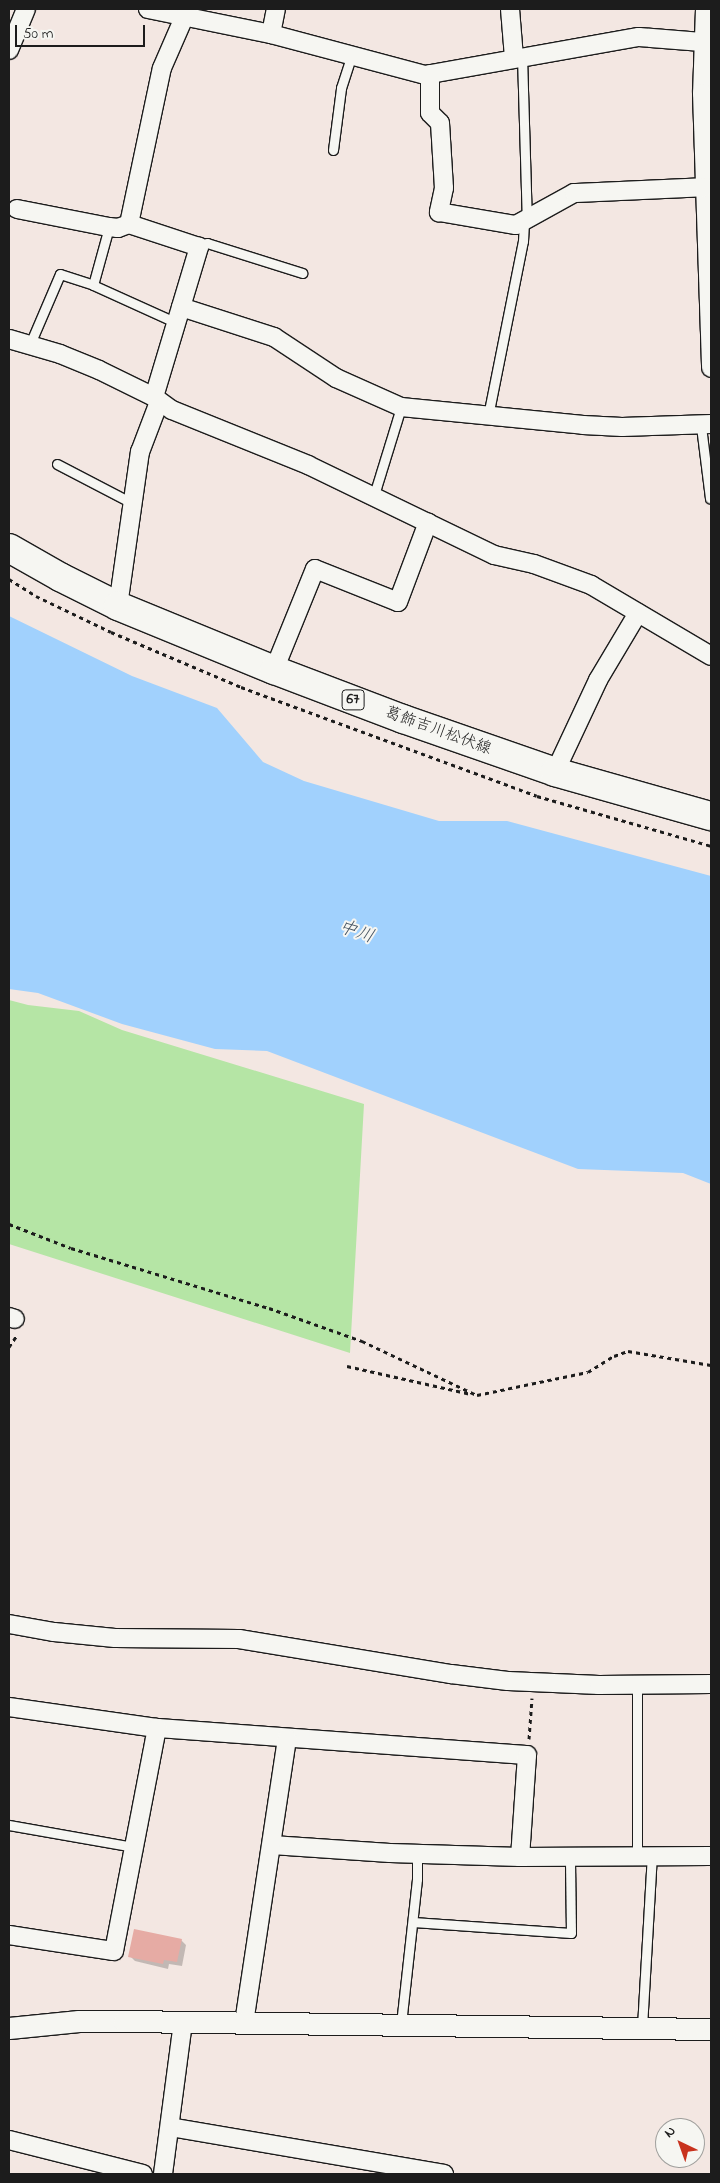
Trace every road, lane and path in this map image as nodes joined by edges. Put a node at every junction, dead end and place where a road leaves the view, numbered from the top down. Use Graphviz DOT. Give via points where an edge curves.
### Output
graph roads {
  1 [pos="26,9"];
  2 [pos="148,9"];
  3 [pos="276,9"];
  4 [pos="510,9"];
  5 [pos="705,9"];
  6 [pos="185,15"];
  7 [pos="271,34"];
  8 [pos="702,42"];
  9 [pos="9,50"];
  10 [pos="352,55"];
  11 [pos="518,57"];
  12 [pos="430,74"];
  13 [pos="333,150"];
  14 [pos="705,187"];
  15 [pos="13,210"];
  16 [pos="526,221"];
  17 [pos="129,224"];
  18 [pos="109,227"];
  19 [pos="199,247"];
  20 [pos="302,273"];
  21 [pos="93,285"];
  22 [pos="178,315"];
  23 [pos="9,339"];
  24 [pos="30,344"];
  25 [pos="711,368"];
  26 [pos="156,400"];
  27 [pos="402,407"];
  28 [pos="488,416"];
  29 [pos="706,425"];
  30 [pos="57,464"];
  31 [pos="374,495"];
  32 [pos="710,498"];
  33 [pos="132,503"];
  34 [pos="428,522"];
  35 [pos="9,548"];
  36 [pos="118,606"];
  37 [pos="638,613"];
  38 [pos="711,656"];
  39 [pos="274,670"];
  40 [pos="555,772"];
  41 [pos="711,816"];
  42 [pos="9,1224"];
  43 [pos="711,1365"];
  44 [pos="347,1366"];
  45 [pos="477,1395"];
  46 [pos="9,1624"];
  47 [pos="532,1682"];
  48 [pos="711,1684"];
  49 [pos="637,1685"];
  50 [pos="9,1707"];
  51 [pos="157,1728"];
  52 [pos="287,1738"];
  53 [pos="527,1755"];
  54 [pos="9,1825"];
  55 [pos="272,1845"];
  56 [pos="134,1847"];
  57 [pos="417,1854"];
  58 [pos="644,1856"];
  59 [pos="711,1856"];
  60 [pos="520,1857"];
  61 [pos="570,1857"];
  62 [pos="412,1922"];
  63 [pos="9,1935"];
  64 [pos="183,2023"];
  65 [pos="244,2023"];
  66 [pos="401,2024"];
  67 [pos="642,2027"];
  68 [pos="9,2028"];
  69 [pos="711,2028"];
  70 [pos="170,2127"];
  71 [pos="9,2140"];
  72 [pos="143,2174"];
  73 [pos="163,2174"];
  74 [pos="444,2174"];
  1 -- 9 [label="street"];
  2 -- 6 [label="street"];
  3 -- 7 [label="street"];
  4 -- 11 [label="street"];
  5 -- 8 [label="street"];
  6 -- 7 [label="street"];
  6 -- 17 [label="street" via="162,68"];
  7 -- 10 [label="street"];
  8 -- 11 [label="street" via="639,37"];
  8 -- 14 [label="street"];
  10 -- 12 [label="street"];
  10 -- 13 [label="lane" via="341,88"];
  11 -- 12 [label="street"];
  11 -- 16 [label="lane"];
  12 -- 16 [label="street" via="430,113 440,123 444,188 439,212 516,225"];
  14 -- 16 [label="street" via="574,193"];
  14 -- 25 [label="street"];
  15 -- 18 [label="street"];
  16 -- 28 [label="lane"];
  17 -- 18 [label="street"];
  17 -- 19 [label="street"];
  18 -- 21 [label="lane"];
  19 -- 20 [label="lane" via="207,243"];
  19 -- 22 [label="street"];
  21 -- 22 [label="lane"];
  21 -- 24 [label="lane" via="60,274"];
  22 -- 26 [label="street"];
  22 -- 27 [label="street" via="274,337 336,378"];
  23 -- 24 [label="street"];
  24 -- 26 [label="street" via="99,370"];
  26 -- 31 [label="street" via="172,410"];
  26 -- 33 [label="street" via="140,452"];
  27 -- 28 [label="street"];
  27 -- 31 [label="lane"];
  28 -- 29 [label="street" via="622,427"];
  29 -- 32 [label="lane"];
  30 -- 33 [label="lane"];
  31 -- 34 [label="street"];
  33 -- 36 [label="street"];
  34 -- 37 [label="street" via="494,555 534,564 591,585"];
  34 -- 39 [label="street" via="398,602 315,569"];
  35 -- 36 [label="main road, 葛飾吉川松伏線 / 67"];
  36 -- 39 [label="main road, 葛飾吉川松伏線 / 67"];
  37 -- 38 [label="street"];
  37 -- 40 [label="street" via="598,680"];
  39 -- 40 [label="main road, 葛飾吉川松伏線 / 67"];
  40 -- 41 [label="main road, 葛飾吉川松伏線 / 67"];
  42 -- 45 [label="path" via="71,1248 268,1308 362,1341"];
  43 -- 45 [label="path" via="628,1351 588,1372"];
  44 -- 45 [label="path"];
  46 -- 47 [label="street" via="115,1638 239,1639 451,1674"];
  47 -- 49 [label="street"];
  47 -- 53 [label="path"];
  48 -- 49 [label="street"];
  49 -- 58 [label="lane"];
  50 -- 51 [label="street"];
  51 -- 52 [label="street"];
  51 -- 56 [label="street"];
  52 -- 53 [label="street"];
  52 -- 55 [label="street"];
  53 -- 60 [label="street"];
  54 -- 56 [label="lane"];
  55 -- 57 [label="street"];
  55 -- 65 [label="street"];
  56 -- 63 [label="street" via="114,1950"];
  57 -- 60 [label="street"];
  57 -- 62 [label="lane"];
  58 -- 59 [label="street"];
  58 -- 61 [label="street"];
  58 -- 67 [label="lane"];
  60 -- 61 [label="street"];
  61 -- 62 [label="lane" via="572,1933"];
  62 -- 66 [label="lane"];
  64 -- 65 [label="street"];
  64 -- 68 [label="street" via="79,2021"];
  64 -- 70 [label="street"];
  65 -- 66 [label="street"];
  66 -- 67 [label="street"];
  67 -- 69 [label="street"];
  70 -- 73 [label="street"];
  70 -- 74 [label="street"];
  71 -- 72 [label="street"];
}
